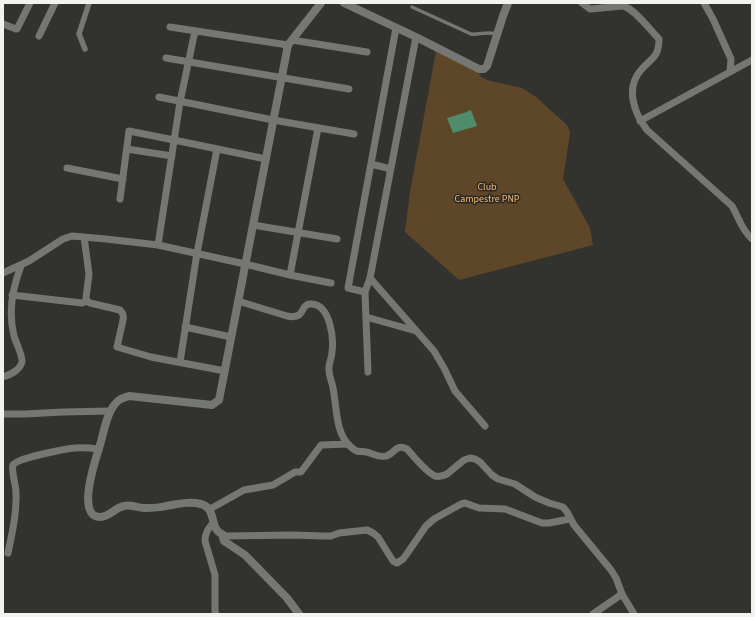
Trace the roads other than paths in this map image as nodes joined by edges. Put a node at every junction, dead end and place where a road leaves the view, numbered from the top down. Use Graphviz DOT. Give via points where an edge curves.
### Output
graph roads {
  1 [pos="30,3"];
  2 [pos="55,3"];
  3 [pos="88,3"];
  4 [pos="321,3"];
  5 [pos="344,3"];
  6 [pos="508,3"];
  7 [pos="582,3"];
  8 [pos="704,3"];
  9 [pos="412,8"];
  10 [pos="3,24"];
  11 [pos="170,26"];
  12 [pos="396,28"];
  13 [pos="195,30"];
  14 [pos="497,35"];
  15 [pos="39,36"];
  16 [pos="416,37"];
  17 [pos="290,43"];
  18 [pos="85,49"];
  19 [pos="367,52"];
  20 [pos="166,58"];
  21 [pos="752,60"];
  22 [pos="189,62"];
  23 [pos="730,72"];
  24 [pos="282,78"];
  25 [pos="349,89"];
  26 [pos="158,97"];
  27 [pos="180,102"];
  28 [pos="274,120"];
  29 [pos="640,121"];
  30 [pos="318,128"];
  31 [pos="354,134"];
  32 [pos="174,140"];
  33 [pos="127,149"];
  34 [pos="217,149"];
  35 [pos="172,156"];
  36 [pos="266,159"];
  37 [pos="371,164"];
  38 [pos="68,168"];
  39 [pos="391,169"];
  40 [pos="123,179"];
  41 [pos="120,200"];
  42 [pos="253,225"];
  43 [pos="298,233"];
  44 [pos="84,237"];
  45 [pos="752,239"];
  46 [pos="337,240"];
  47 [pos="158,246"];
  48 [pos="197,253"];
  49 [pos="246,264"];
  50 [pos="21,266"];
  51 [pos="3,273"];
  52 [pos="290,275"];
  53 [pos="370,278"];
  54 [pos="331,283"];
  55 [pos="366,292"];
  56 [pos="12,296"];
  57 [pos="87,301"];
  58 [pos="238,301"];
  59 [pos="366,317"];
  60 [pos="185,327"];
  61 [pos="416,331"];
  62 [pos="231,337"];
  63 [pos="180,362"];
  64 [pos="225,371"];
  65 [pos="368,372"];
  66 [pos="3,377"];
  67 [pos="110,411"];
  68 [pos="3,414"];
  69 [pos="485,426"];
  70 [pos="348,444"];
  71 [pos="99,449"];
  72 [pos="210,509"];
  73 [pos="570,518"];
  74 [pos="213,523"];
  75 [pos="222,534"];
  76 [pos="8,553"];
  77 [pos="622,594"];
  78 [pos="216,614"];
  79 [pos="299,614"];
  80 [pos="593,614"];
  81 [pos="634,614"];
  1 -- 10 [label="street" via="18,28"];
  2 -- 15 [label="street"];
  3 -- 18 [label="street" via="79,34"];
  4 -- 17 [label="street"];
  5 -- 12 [label="street"];
  6 -- 14 [label="street"];
  7 -- 29 [label="street" via="590,9 627,7 659,39 659,48 654,58 640,71 634,82 633,104"];
  8 -- 23 [label="street" via="731,59"];
  9 -- 14 [label="lane" via="471,34 491,32"];
  11 -- 13 [label="street"];
  12 -- 16 [label="street"];
  12 -- 37 [label="street"];
  13 -- 17 [label="street"];
  13 -- 22 [label="street"];
  14 -- 16 [label="street" via="484,69 479,69"];
  16 -- 39 [label="street"];
  17 -- 19 [label="street"];
  17 -- 24 [label="street"];
  20 -- 22 [label="street"];
  21 -- 23 [label="street"];
  22 -- 24 [label="street"];
  22 -- 27 [label="street"];
  23 -- 29 [label="street"];
  24 -- 25 [label="street"];
  24 -- 28 [label="street"];
  26 -- 27 [label="street"];
  27 -- 28 [label="street"];
  27 -- 32 [label="street"];
  28 -- 30 [label="street"];
  28 -- 36 [label="street"];
  29 -- 45 [label="street" via="732,206 741,225"];
  30 -- 31 [label="street"];
  30 -- 43 [label="street"];
  32 -- 33 [label="street" via="129,131"];
  32 -- 34 [label="street"];
  32 -- 35 [label="street"];
  33 -- 35 [label="street"];
  33 -- 40 [label="street"];
  34 -- 36 [label="street"];
  34 -- 48 [label="street"];
  35 -- 47 [label="street"];
  36 -- 42 [label="street"];
  37 -- 39 [label="street"];
  37 -- 55 [label="street" via="348,288"];
  38 -- 40 [label="street"];
  39 -- 53 [label="street"];
  40 -- 41 [label="street"];
  42 -- 43 [label="street"];
  42 -- 49 [label="street"];
  43 -- 46 [label="street"];
  43 -- 52 [label="street"];
  44 -- 47 [label="street"];
  44 -- 50 [label="street" via="66,238"];
  44 -- 57 [label="street" via="89,274"];
  47 -- 48 [label="street"];
  48 -- 49 [label="street"];
  48 -- 60 [label="street"];
  49 -- 52 [label="street"];
  49 -- 58 [label="street"];
  50 -- 51 [label="street"];
  50 -- 56 [label="street"];
  52 -- 54 [label="street"];
  53 -- 55 [label="street"];
  53 -- 61 [label="street"];
  55 -- 59 [label="street"];
  56 -- 57 [label="street" via="82,303"];
  56 -- 66 [label="street" via="12,325 22,362 18,370"];
  57 -- 63 [label="street" via="122,312 123,320 117,347"];
  58 -- 62 [label="street"];
  58 -- 70 [label="street" via="287,316 299,314 304,306 311,303 325,312 332,341 329,372 335,408"];
  59 -- 61 [label="street"];
  59 -- 65 [label="street"];
  60 -- 62 [label="street"];
  60 -- 63 [label="street"];
  61 -- 69 [label="street" via="434,351 456,391"];
  62 -- 64 [label="street"];
  63 -- 64 [label="street"];
  64 -- 67 [label="street" via="219,400 212,405 129,396 119,400"];
  67 -- 68 [label="street"];
  67 -- 71 [label="street"];
  70 -- 72 [label="street" via="321,445 301,472 295,472 273,485 244,490"];
  70 -- 73 [label="street" via="356,451 383,456 405,447 430,474 437,476 444,476 464,460 475,459 498,479 515,484 529,494 563,507"];
  71 -- 72 [label="street" via="87,500 90,510 97,517 106,516 118,508 131,505 142,508 163,507 189,502 203,504"];
  71 -- 76 [label="street" via="65,450 15,463 12,470 16,511"];
  72 -- 74 [label="street"];
  73 -- 75 [label="street" via="542,523 505,509 461,504 426,526 403,559 397,563 393,561 378,537 367,530 331,536"];
  73 -- 77 [label="street" via="611,570"];
  74 -- 75 [label="street" via="218,533"];
  74 -- 78 [label="street" via="204,541 215,575"];
  75 -- 79 [label="street" via="224,540 245,555"];
  77 -- 80 [label="street"];
  77 -- 81 [label="street"];
}
